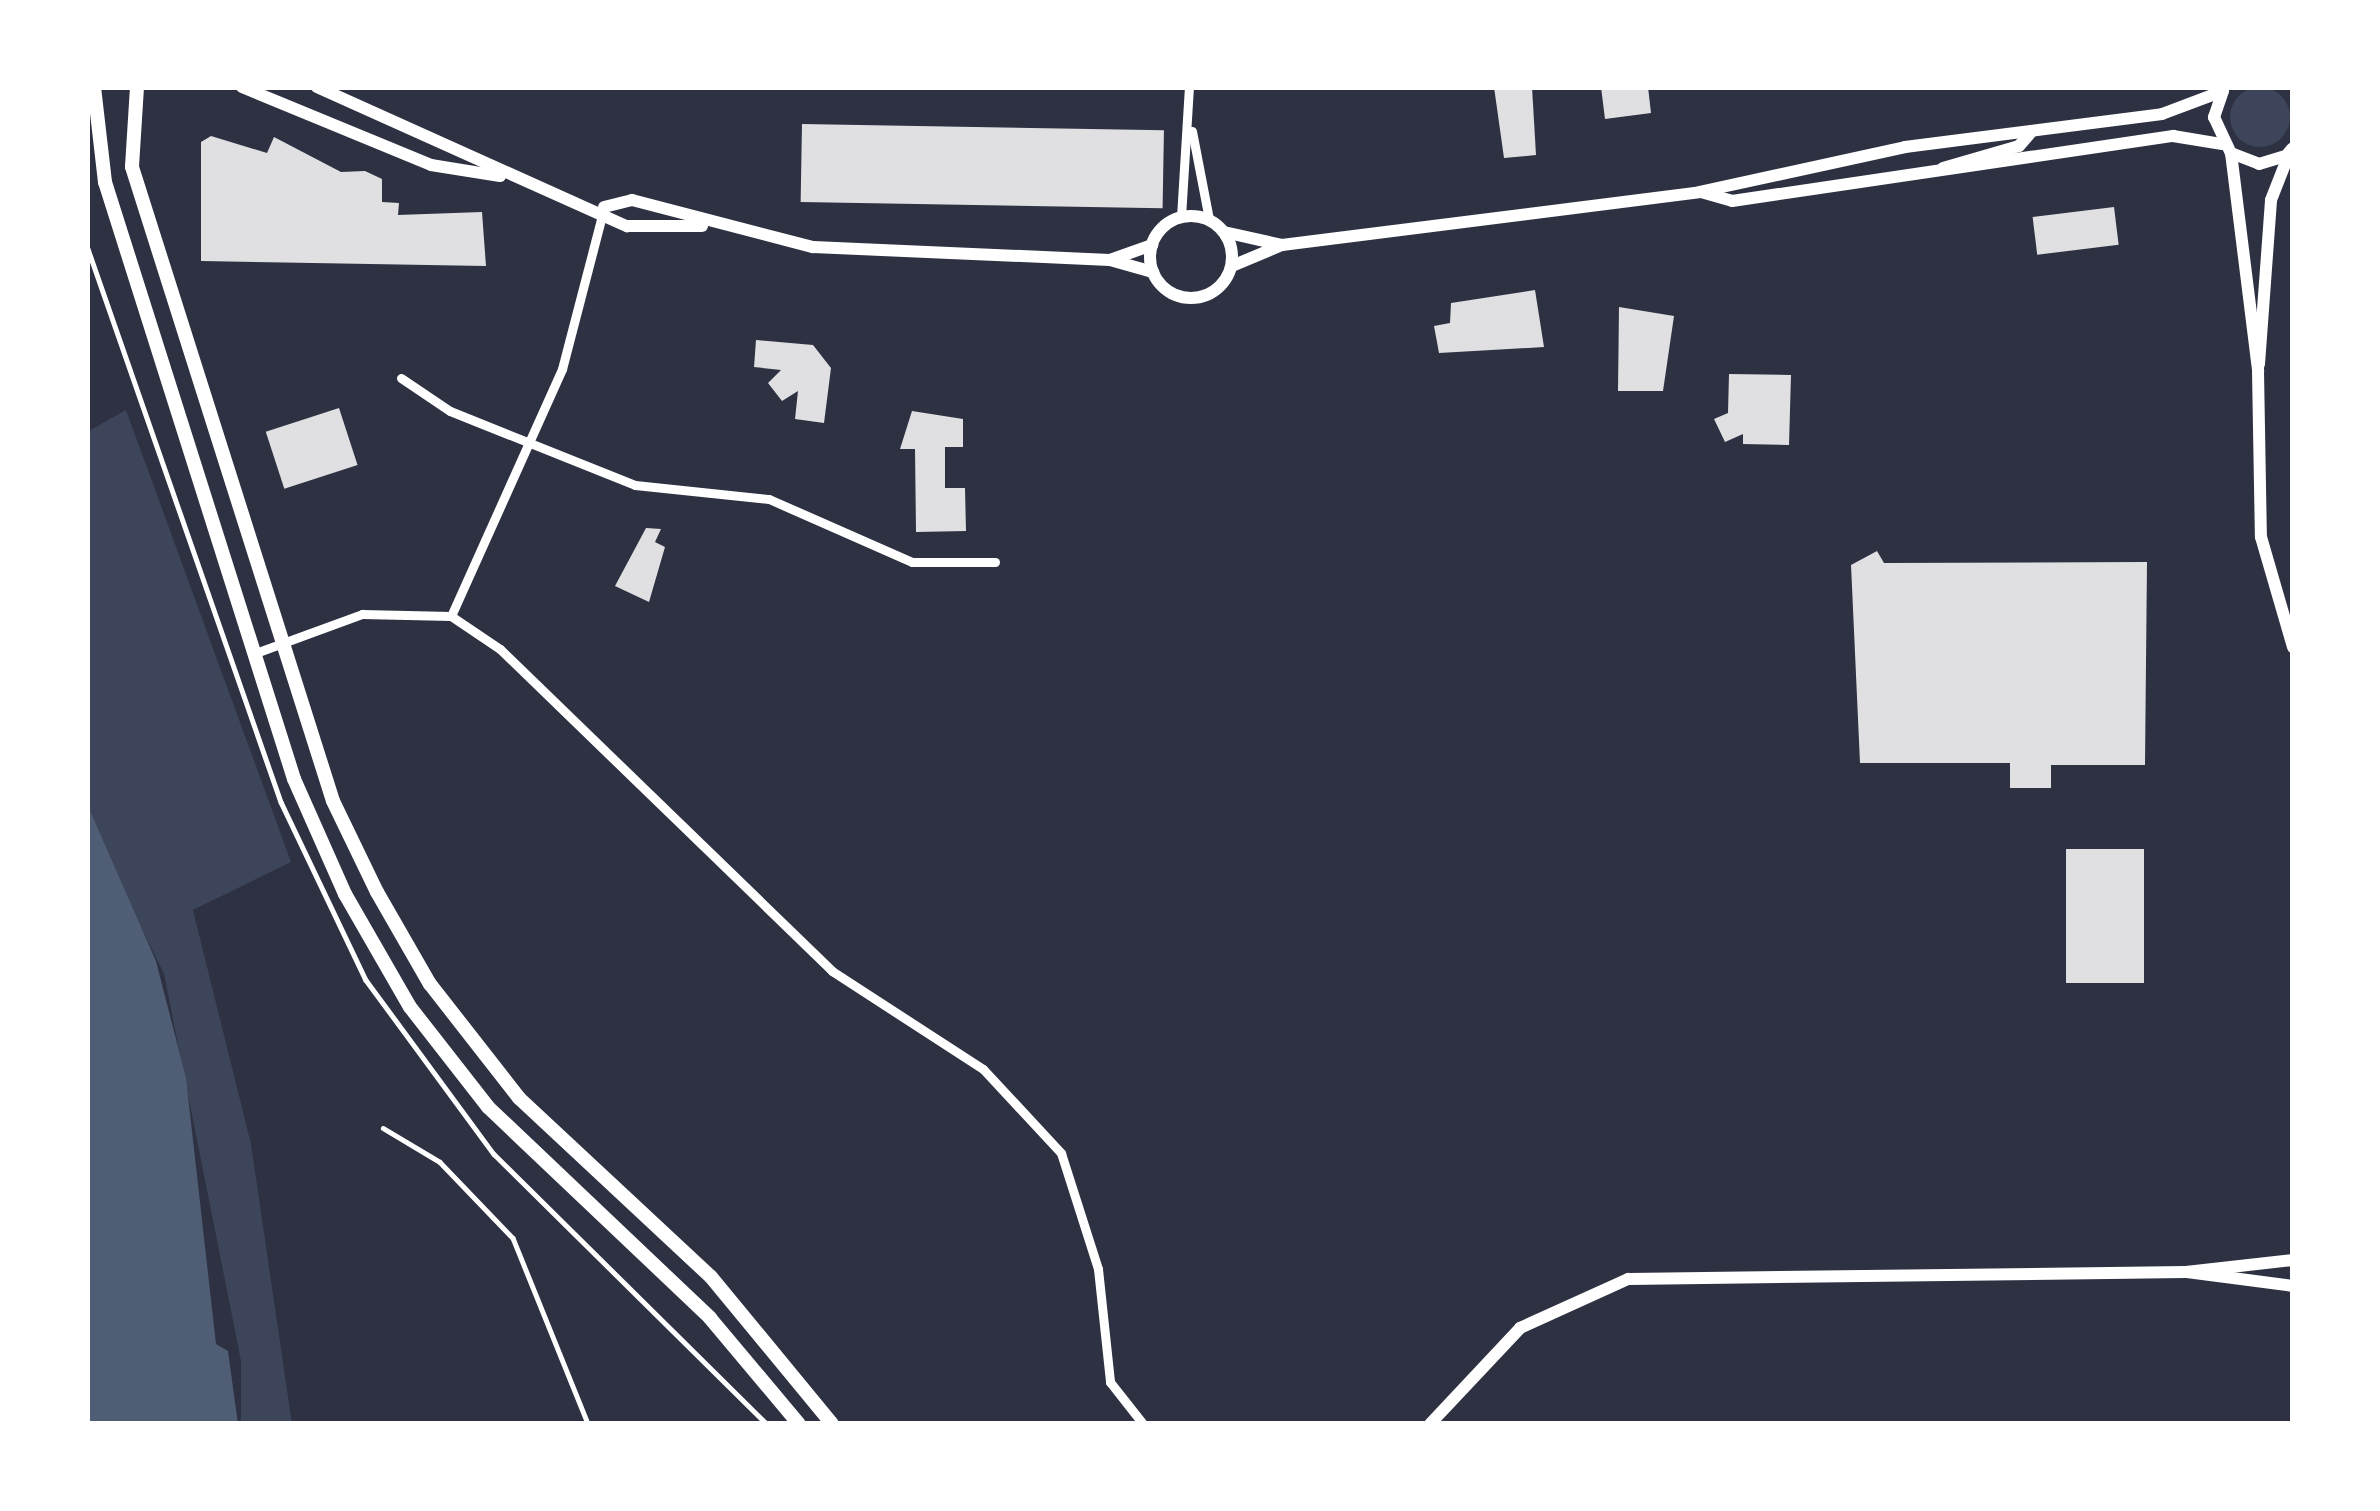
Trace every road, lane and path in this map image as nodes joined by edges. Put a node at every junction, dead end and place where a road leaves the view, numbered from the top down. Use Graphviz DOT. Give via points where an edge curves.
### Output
graph roads {
  1 [pos="94,87"];
  2 [pos="136,87"];
  3 [pos="242,87"];
  4 [pos="317,87"];
  5 [pos="1189,87"];
  6 [pos="2225,89"];
  7 [pos="1190,120"];
  8 [pos="2032,131"];
  9 [pos="2227,148"];
  10 [pos="2291,152"];
  11 [pos="1936,172"];
  12 [pos="512,177"];
  13 [pos="1700,192"];
  14 [pos="604,207"];
  15 [pos="1181,217"];
  16 [pos="1209,219"];
  17 [pos="702,226"];
  18 [pos="1224,232"];
  19 [pos="1152,245"];
  20 [pos="1282,245"];
  21 [pos="1110,260"];
  22 [pos="1232,266"];
  23 [pos="1153,272"];
  24 [pos="2258,370"];
  25 [pos="401,379"];
  26 [pos="531,444"];
  27 [pos="995,562"];
  28 [pos="451,616"];
  29 [pos="286,642"];
  30 [pos="2293,647"];
  31 [pos="261,651"];
  32 [pos="383,1128"];
  33 [pos="2293,1260"];
  34 [pos="2186,1272"];
  35 [pos="2293,1286"];
  36 [pos="588,1424"];
  37 [pos="799,1424"];
  38 [pos="832,1424"];
  39 [pos="1143,1424"];
  40 [pos="1430,1424"];
  1 -- 31 [label="main road" via="105,182"];
  2 -- 29 [label="main road" via="132,167"];
  3 -- 12 [label="street" via="431,165"];
  4 -- 12 [label="street"];
  5 -- 7 [label="street"];
  6 -- 8 [label="street" via="2162,114"];
  6 -- 9 [label="street" via="2214,117"];
  7 -- 15 [label="street"];
  7 -- 16 [label="street"];
  8 -- 11 [label="street" via="2019,146"];
  8 -- 13 [label="street"];
  9 -- 10 [label="street" via="2259,164"];
  9 -- 11 [label="street" via="2173,136"];
  9 -- 24 [label="street"];
  10 -- 24 [label="street" via="2271,200"];
  11 -- 13 [label="street" via="1732,201"];
  12 -- 14 [label="street"];
  13 -- 20 [label="street"];
  14 -- 17 [label="street" via="632,200"];
  14 -- 17 [label="street" via="627,226"];
  14 -- 26 [label="street" via="591,284"];
  15 -- 16 [label="street"];
  15 -- 19 [label="street"];
  16 -- 18 [label="street"];
  17 -- 21 [label="street" via="895,256"];
  18 -- 20 [label="street"];
  18 -- 22 [label="street"];
  19 -- 21 [label="street"];
  19 -- 23 [label="street"];
  20 -- 22 [label="street"];
  21 -- 23 [label="street"];
  22 -- 23 [label="street" via="1194,298"];
  24 -- 30 [label="street" via="2261,537"];
  25 -- 26 [label="street"];
  26 -- 27 [label="street" via="635,484 769,499 911,562"];
  26 -- 28 [label="street"];
  28 -- 29 [label="street" via="362,614"];
  28 -- 39 [label="street" via="500,649 844,982 1026,1108 1083,1207 1110,1382"];
  29 -- 31 [label="street"];
  29 -- 38 [label="main road" via="333,801 430,984 519,1098 711,1277"];
  31 -- 37 [label="main road" via="294,779 410,1007 488,1107 710,1318"];
  32 -- 36 [label="lane" via="440,1162 513,1238"];
  33 -- 34 [label="street"];
  34 -- 35 [label="street"];
  34 -- 40 [label="street" via="1628,1279 1520,1328"];
}
